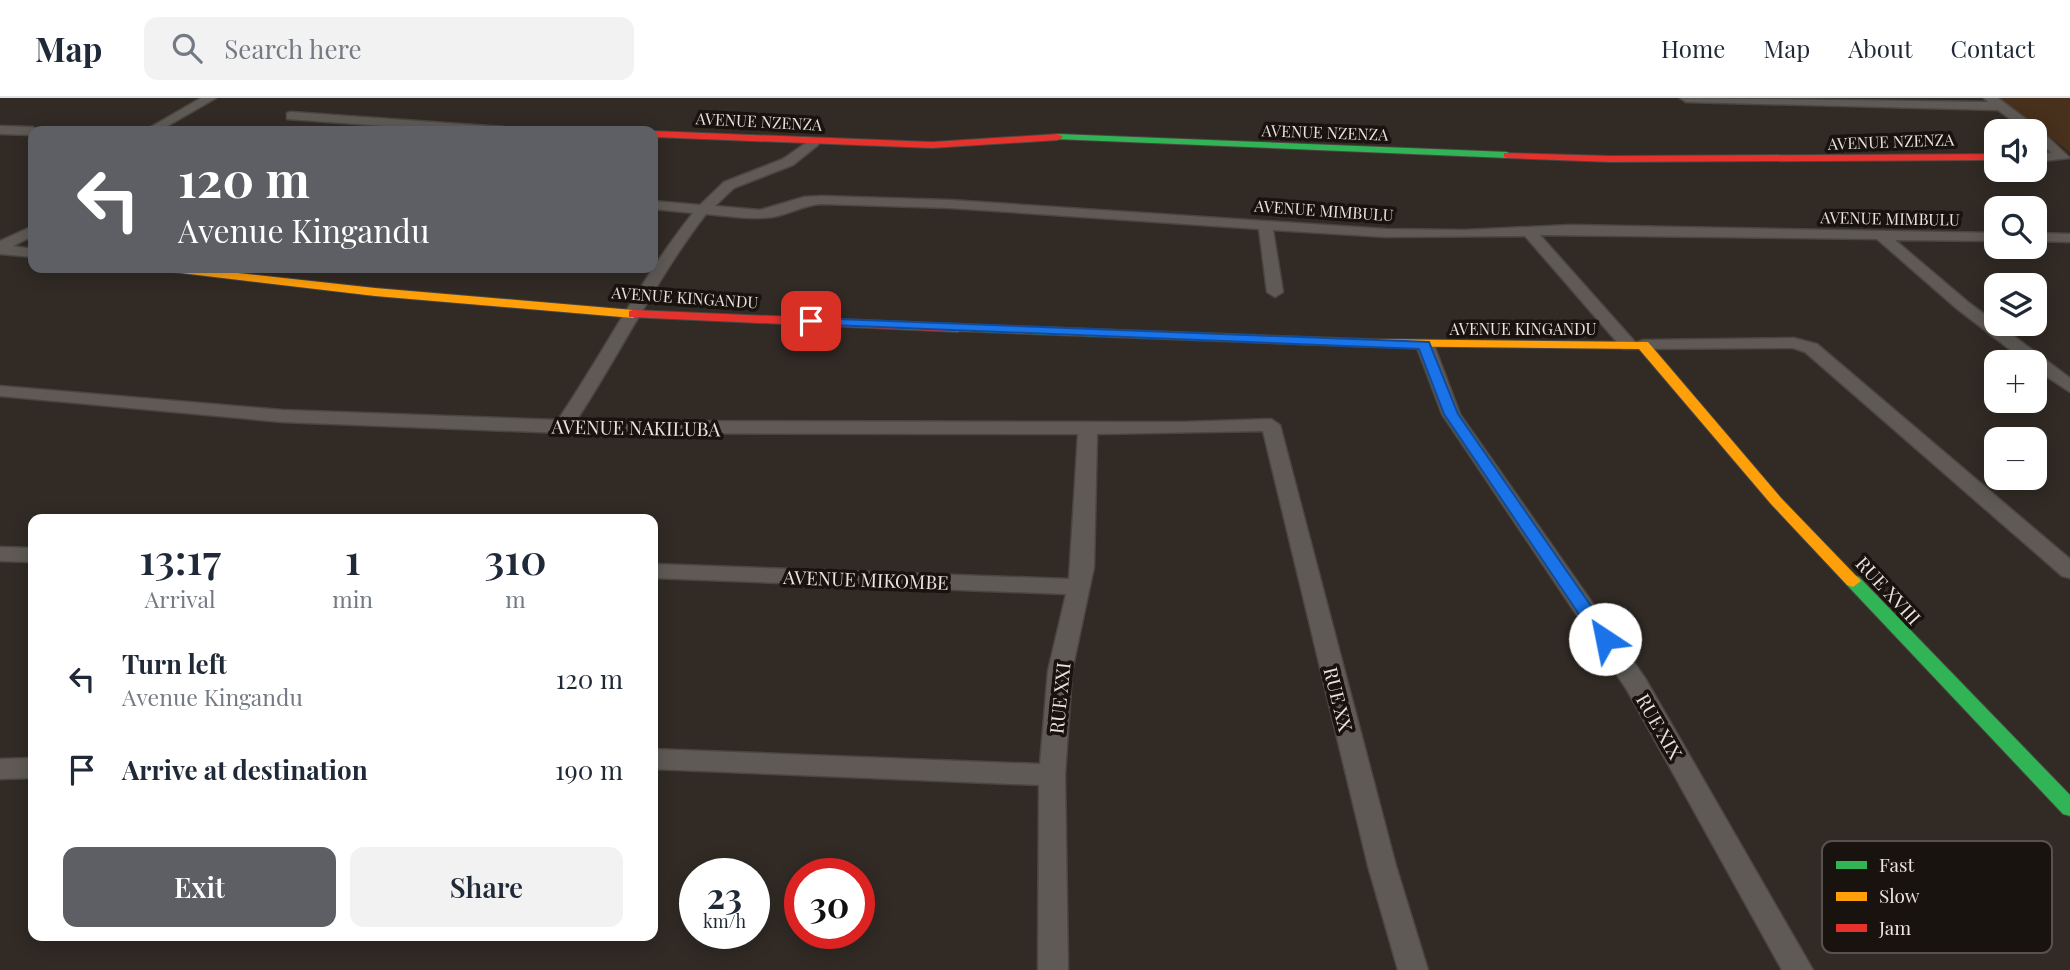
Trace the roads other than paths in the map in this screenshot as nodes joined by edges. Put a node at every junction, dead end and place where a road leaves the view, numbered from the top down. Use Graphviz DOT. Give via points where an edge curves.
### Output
graph roads {
  1 [pos="210,98"];
  2 [pos="1686,98"];
  3 [pos="1995,102"];
  4 [pos="291,116"];
  5 [pos="2018,119"];
  6 [pos="159,126"];
  7 [pos="432,126"];
  8 [pos="0,130"];
  9 [pos="28,131"];
  10 [pos="658,134"];
  11 [pos="813,142"];
  12 [pos="2047,142"];
  13 [pos="1984,157"];
  14 [pos="2047,158"];
  15 [pos="658,206"];
  16 [pos="702,210"];
  17 [pos="1265,223"];
  18 [pos="1529,231"];
  19 [pos="28,233"];
  20 [pos="1882,236"];
  21 [pos="1984,237"];
  22 [pos="2047,237"];
  23 [pos="2070,238"];
  24 [pos="0,248"];
  25 [pos="28,252"];
  26 [pos="658,272"];
  27 [pos="208,273"];
  28 [pos="657,273"];
  29 [pos="1275,292"];
  30 [pos="632,312"];
  31 [pos="1424,345"];
  32 [pos="1636,345"];
  33 [pos="2070,387"];
  34 [pos="0,391"];
  35 [pos="563,426"];
  36 [pos="1273,426"];
  37 [pos="1088,428"];
  38 [pos="0,554"];
  39 [pos="28,555"];
  40 [pos="658,571"];
  41 [pos="2070,571"];
  42 [pos="1080,587"];
  43 [pos="658,759"];
  44 [pos="28,768"];
  45 [pos="0,769"];
  46 [pos="1052,775"];
  47 [pos="2070,808"];
  48 [pos="1053,970"];
  49 [pos="1413,970"];
  50 [pos="1798,970"];
  1 -- 6 [label="street"];
  2 -- 3 [label="street"];
  3 -- 5 [label="street"];
  4 -- 7 [label="street"];
  8 -- 9 [label="street"];
  10 -- 11 [label="street, AVENUE NZENZA"];
  11 -- 13 [label="street, AVENUE NZENZA" via="932,145 1057,137 1611,159"];
  11 -- 16 [label="street" via="788,162 729,185"];
  12 -- 14 [label="street" via="2064,157"];
  15 -- 16 [label="street, AVENUE MIMBULU"];
  16 -- 17 [label="street, AVENUE MIMBULU" via="760,214 821,200"];
  16 -- 26 [label="street"];
  17 -- 18 [label="street, AVENUE MIMBULU" via="1386,233"];
  17 -- 29 [label="street"];
  18 -- 20 [label="street, AVENUE MIMBULU"];
  18 -- 32 [label="street"];
  19 -- 24 [label="street"];
  20 -- 21 [label="street, AVENUE MIMBULU"];
  20 -- 33 [label="street" via="1962,305"];
  22 -- 23 [label="street"];
  24 -- 25 [label="street"];
  27 -- 30 [label="street, AVENUE KINGANDU" via="374,292"];
  28 -- 30 [label="street"];
  30 -- 31 [label="street, AVENUE KINGANDU" via="686,318"];
  30 -- 35 [label="street"];
  31 -- 32 [label="street, AVENUE KINGANDU"];
  31 -- 50 [label="street, RUE XIX" via="1451,414 1636,684"];
  32 -- 41 [label="street" via="1794,343 1819,352"];
  32 -- 47 [label="street, RUE XVIII" via="1776,501"];
  34 -- 35 [label="street, AVENUE NAKILUBA" via="282,416"];
  35 -- 37 [label="street, AVENUE NAKILUBA"];
  36 -- 37 [label="street, AVENUE NAKILUBA"];
  36 -- 49 [label="street, RUE XX" via="1382,866"];
  37 -- 42 [label="street, RUE XXI"];
  38 -- 39 [label="street"];
  40 -- 42 [label="street, AVENUE MIKOMBE"];
  42 -- 46 [label="street, RUE XXI" via="1060,671"];
  43 -- 46 [label="street"];
  44 -- 45 [label="street"];
  46 -- 48 [label="street, RUE XXI"];
}
